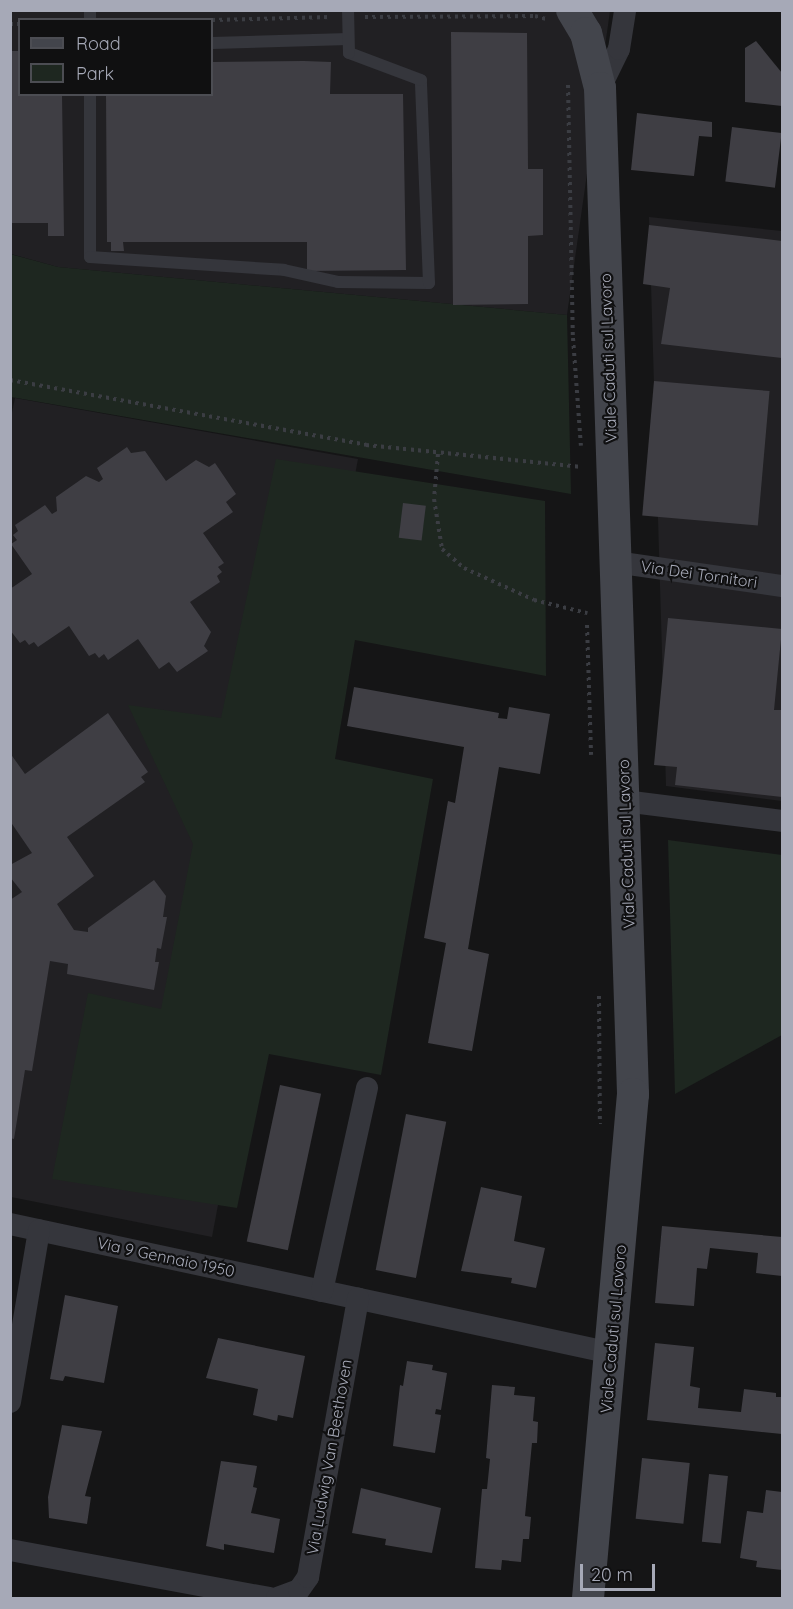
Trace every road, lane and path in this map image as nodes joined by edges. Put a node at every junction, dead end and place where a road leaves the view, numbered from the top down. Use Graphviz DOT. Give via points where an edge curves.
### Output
graph roads {
  1 [pos="625,10"];
  2 [pos="348,14"];
  3 [pos="565,17"];
  4 [pos="213,20"];
  5 [pos="348,39"];
  6 [pos="213,43"];
  7 [pos="568,77"];
  8 [pos="600,88"];
  9 [pos="90,96"];
  10 [pos="10,380"];
  11 [pos="438,454"];
  12 [pos="615,562"];
  13 [pos="783,586"];
  14 [pos="587,614"];
  15 [pos="624,801"];
  16 [pos="783,820"];
  17 [pos="599,984"];
  18 [pos="367,1088"];
  19 [pos="600,1137"];
  20 [pos="10,1224"];
  21 [pos="39,1230"];
  22 [pos="322,1291"];
  23 [pos="358,1298"];
  24 [pos="611,1353"];
  25 [pos="10,1402"];
  26 [pos="10,1550"];
  27 [pos="269,1599"];
  28 [pos="276,1599"];
  29 [pos="588,1599"];
  1 -- 8 [label="street, Viale Caduti sul Lavoro" via="619,49"];
  2 -- 3 [label="path" via="481,19"];
  2 -- 4 [label="path"];
  2 -- 5 [label="lane"];
  3 -- 8 [label="street, Viale Caduti sul Lavoro" via="586,33"];
  5 -- 6 [label="lane"];
  5 -- 9 [label="lane" via="349,53 421,80 429,283 338,282 284,270 90,257"];
  7 -- 11 [label="path" via="573,338 582,467"];
  8 -- 12 [label="street, Viale Caduti sul Lavoro"];
  10 -- 11 [label="path" via="366,445"];
  11 -- 14 [label="path" via="434,499 442,549 465,568 534,600"];
  12 -- 13 [label="street, Via Dei Tornitori"];
  12 -- 15 [label="street, Viale Caduti sul Lavoro"];
  15 -- 16 [label="street"];
  15 -- 24 [label="street, Viale Caduti sul Lavoro" via="633,1094"];
  17 -- 19 [label="path"];
  18 -- 22 [label="street"];
  20 -- 21 [label="street, Via 9 Gennaio 1950"];
  21 -- 22 [label="street, Via 9 Gennaio 1950"];
  21 -- 25 [label="street"];
  22 -- 23 [label="street, Via 9 Gennaio 1950"];
  23 -- 24 [label="street, Via 9 Gennaio 1950"];
  23 -- 28 [label="street, Via Ludwig Van Beethoven" via="308,1578 299,1590"];
  24 -- 29 [label="street, Viale Caduti sul Lavoro"];
  26 -- 27 [label="street"];
}
